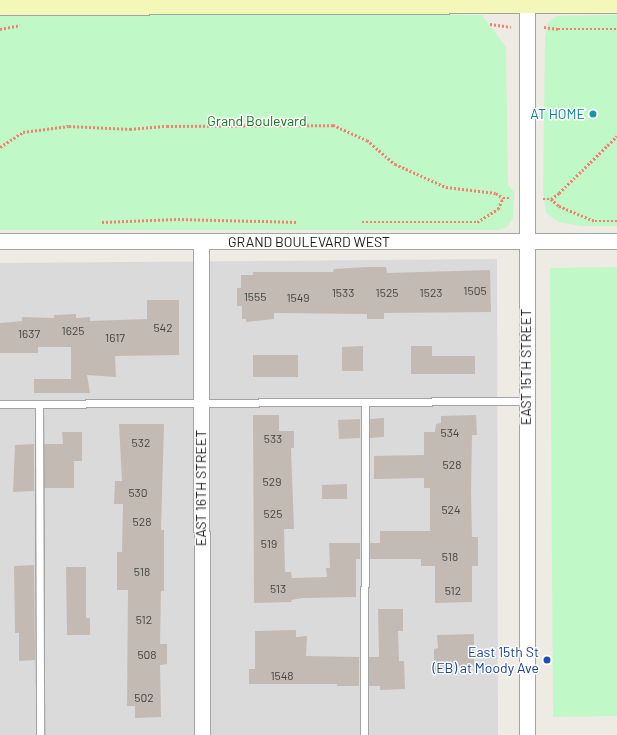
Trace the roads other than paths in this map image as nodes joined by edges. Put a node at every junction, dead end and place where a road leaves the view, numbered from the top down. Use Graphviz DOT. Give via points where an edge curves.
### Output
graph roads {
  1 [pos="203,2"];
  2 [pos="527,2"];
  3 [pos="617,2"];
  4 [pos="0,4"];
  5 [pos="0,241"];
  6 [pos="617,241"];
  7 [pos="201,242"];
  8 [pos="526,242"];
  9 [pos="525,401"];
  10 [pos="200,402"];
  11 [pos="365,402"];
  12 [pos="0,404"];
  13 [pos="39,404"];
  14 [pos="40,735"];
  15 [pos="202,735"];
  16 [pos="364,735"];
  17 [pos="527,735"];
  1 -- 2 [label="main road"];
  1 -- 4 [label="main road"];
  2 -- 3 [label="main road"];
  2 -- 8 [label="street, EAST 15TH STREET"];
  5 -- 7 [label="street, GRAND BOULEVARD WEST"];
  6 -- 8 [label="street, GRAND BOULEVARD WEST"];
  7 -- 8 [label="street, GRAND BOULEVARD WEST"];
  7 -- 10 [label="street, EAST 16TH STREET"];
  8 -- 9 [label="street, EAST 15TH STREET"];
  9 -- 11 [label="lane"];
  9 -- 17 [label="street, EAST 15TH STREET"];
  10 -- 11 [label="lane"];
  10 -- 13 [label="lane"];
  10 -- 15 [label="street, EAST 16TH STREET"];
  11 -- 16 [label="lane"];
  12 -- 13 [label="lane"];
  13 -- 14 [label="lane"];
}
